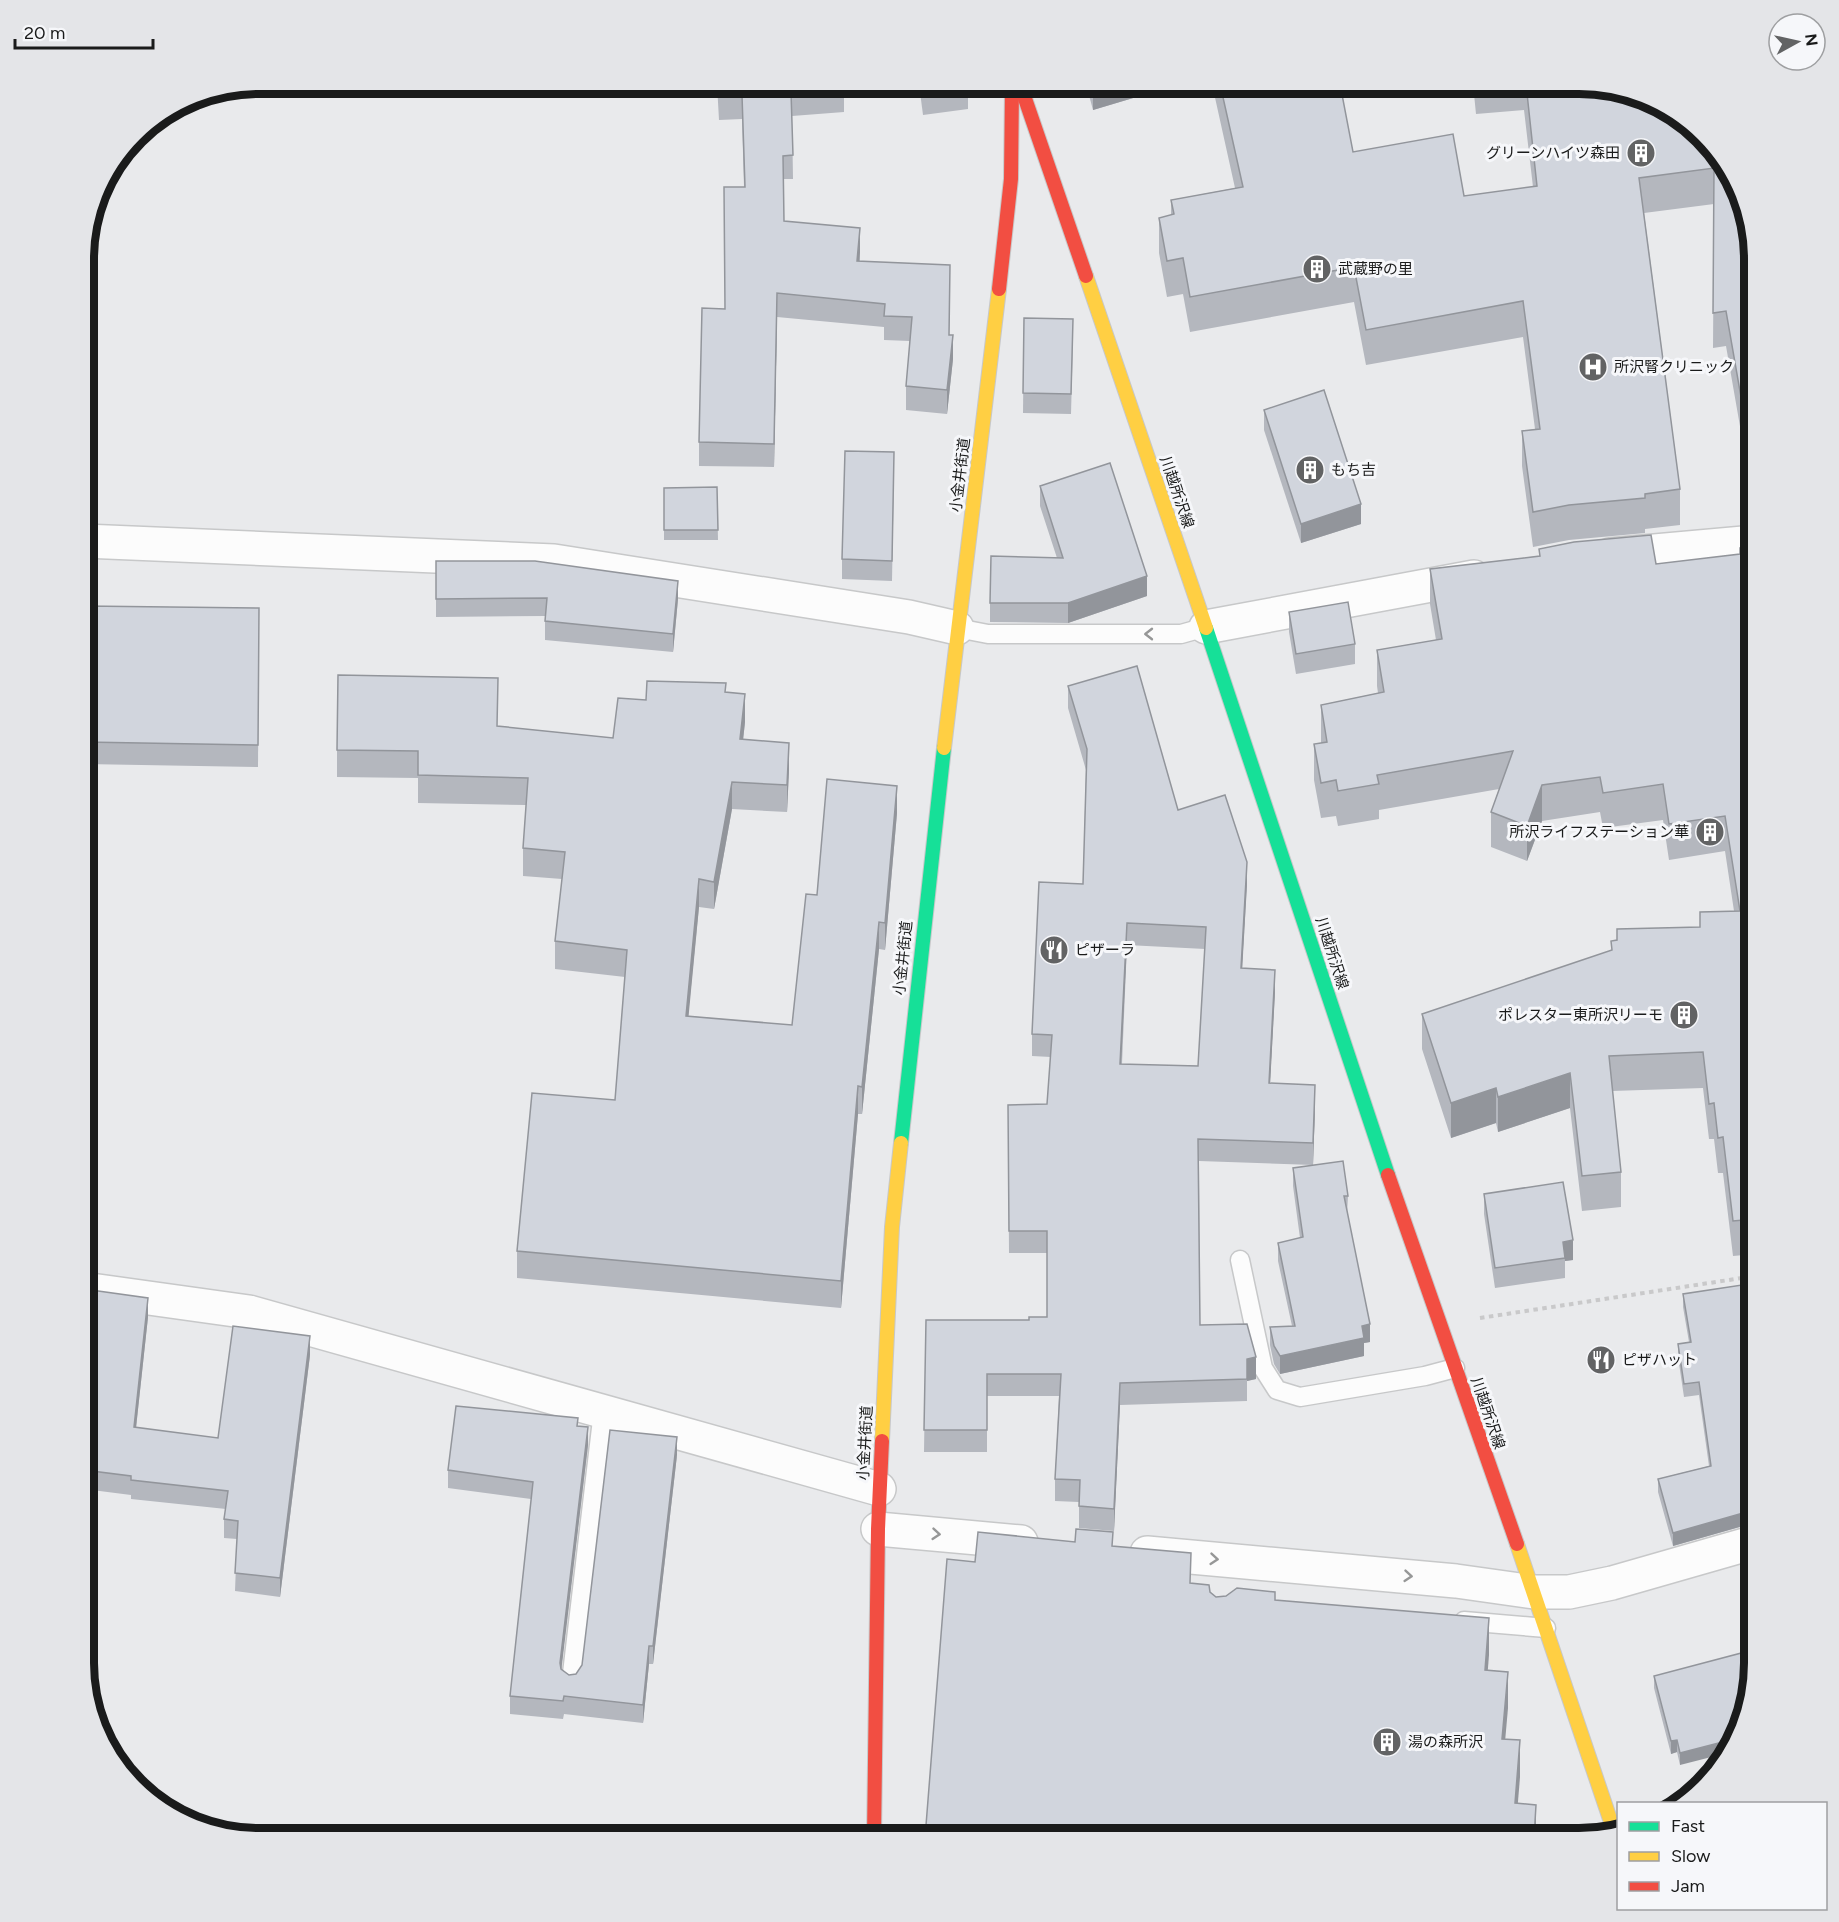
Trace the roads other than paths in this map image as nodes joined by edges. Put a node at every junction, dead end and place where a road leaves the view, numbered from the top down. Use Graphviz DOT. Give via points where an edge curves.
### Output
graph roads {
  1 [pos="1012,95"];
  2 [pos="1024,95"];
  3 [pos="95,541"];
  4 [pos="1744,543"];
  5 [pos="1583,558"];
  6 [pos="1501,572"];
  7 [pos="1206,627"];
  8 [pos="957,628"];
  9 [pos="1240,1260"];
  10 [pos="94,1290"];
  11 [pos="1455,1368"];
  12 [pos="603,1412"];
  13 [pos="879,1489"];
  14 [pos="878,1529"];
  15 [pos="1055,1545"];
  16 [pos="1744,1545"];
  17 [pos="1114,1550"];
  18 [pos="1534,1592"];
  19 [pos="1452,1620"];
  20 [pos="1546,1628"];
  21 [pos="570,1682"];
  22 [pos="1612,1824"];
  23 [pos="873,1828"];
  1 -- 8 [label="main road, 小金井街道" via="1011,179 1001,281"];
  2 -- 7 [label="main road, 川越所沢線"];
  3 -- 8 [label="street" via="554,561"];
  4 -- 5 [label="street"];
  6 -- 7 [label="street"];
  7 -- 8 [label="lane, one-way" via="1181,634 988,634"];
  7 -- 11 [label="main road, 川越所沢線"];
  8 -- 13 [label="main road, 小金井街道" via="892,1227"];
  9 -- 11 [label="lane" via="1263,1368 1277,1390 1300,1397"];
  10 -- 12 [label="street" via="249,1312"];
  11 -- 18 [label="main road, 川越所沢線"];
  12 -- 13 [label="street"];
  12 -- 21 [label="lane"];
  13 -- 14 [label="main road, 小金井街道"];
  14 -- 15 [label="street, one-way"];
  14 -- 23 [label="main road, 小金井街道"];
  16 -- 18 [label="street" via="1569,1592"];
  17 -- 18 [label="street, one-way" via="1456,1581"];
  18 -- 20 [label="main road, 川越所沢線"];
  19 -- 20 [label="lane"];
  20 -- 22 [label="main road, 川越所沢線"];
}
